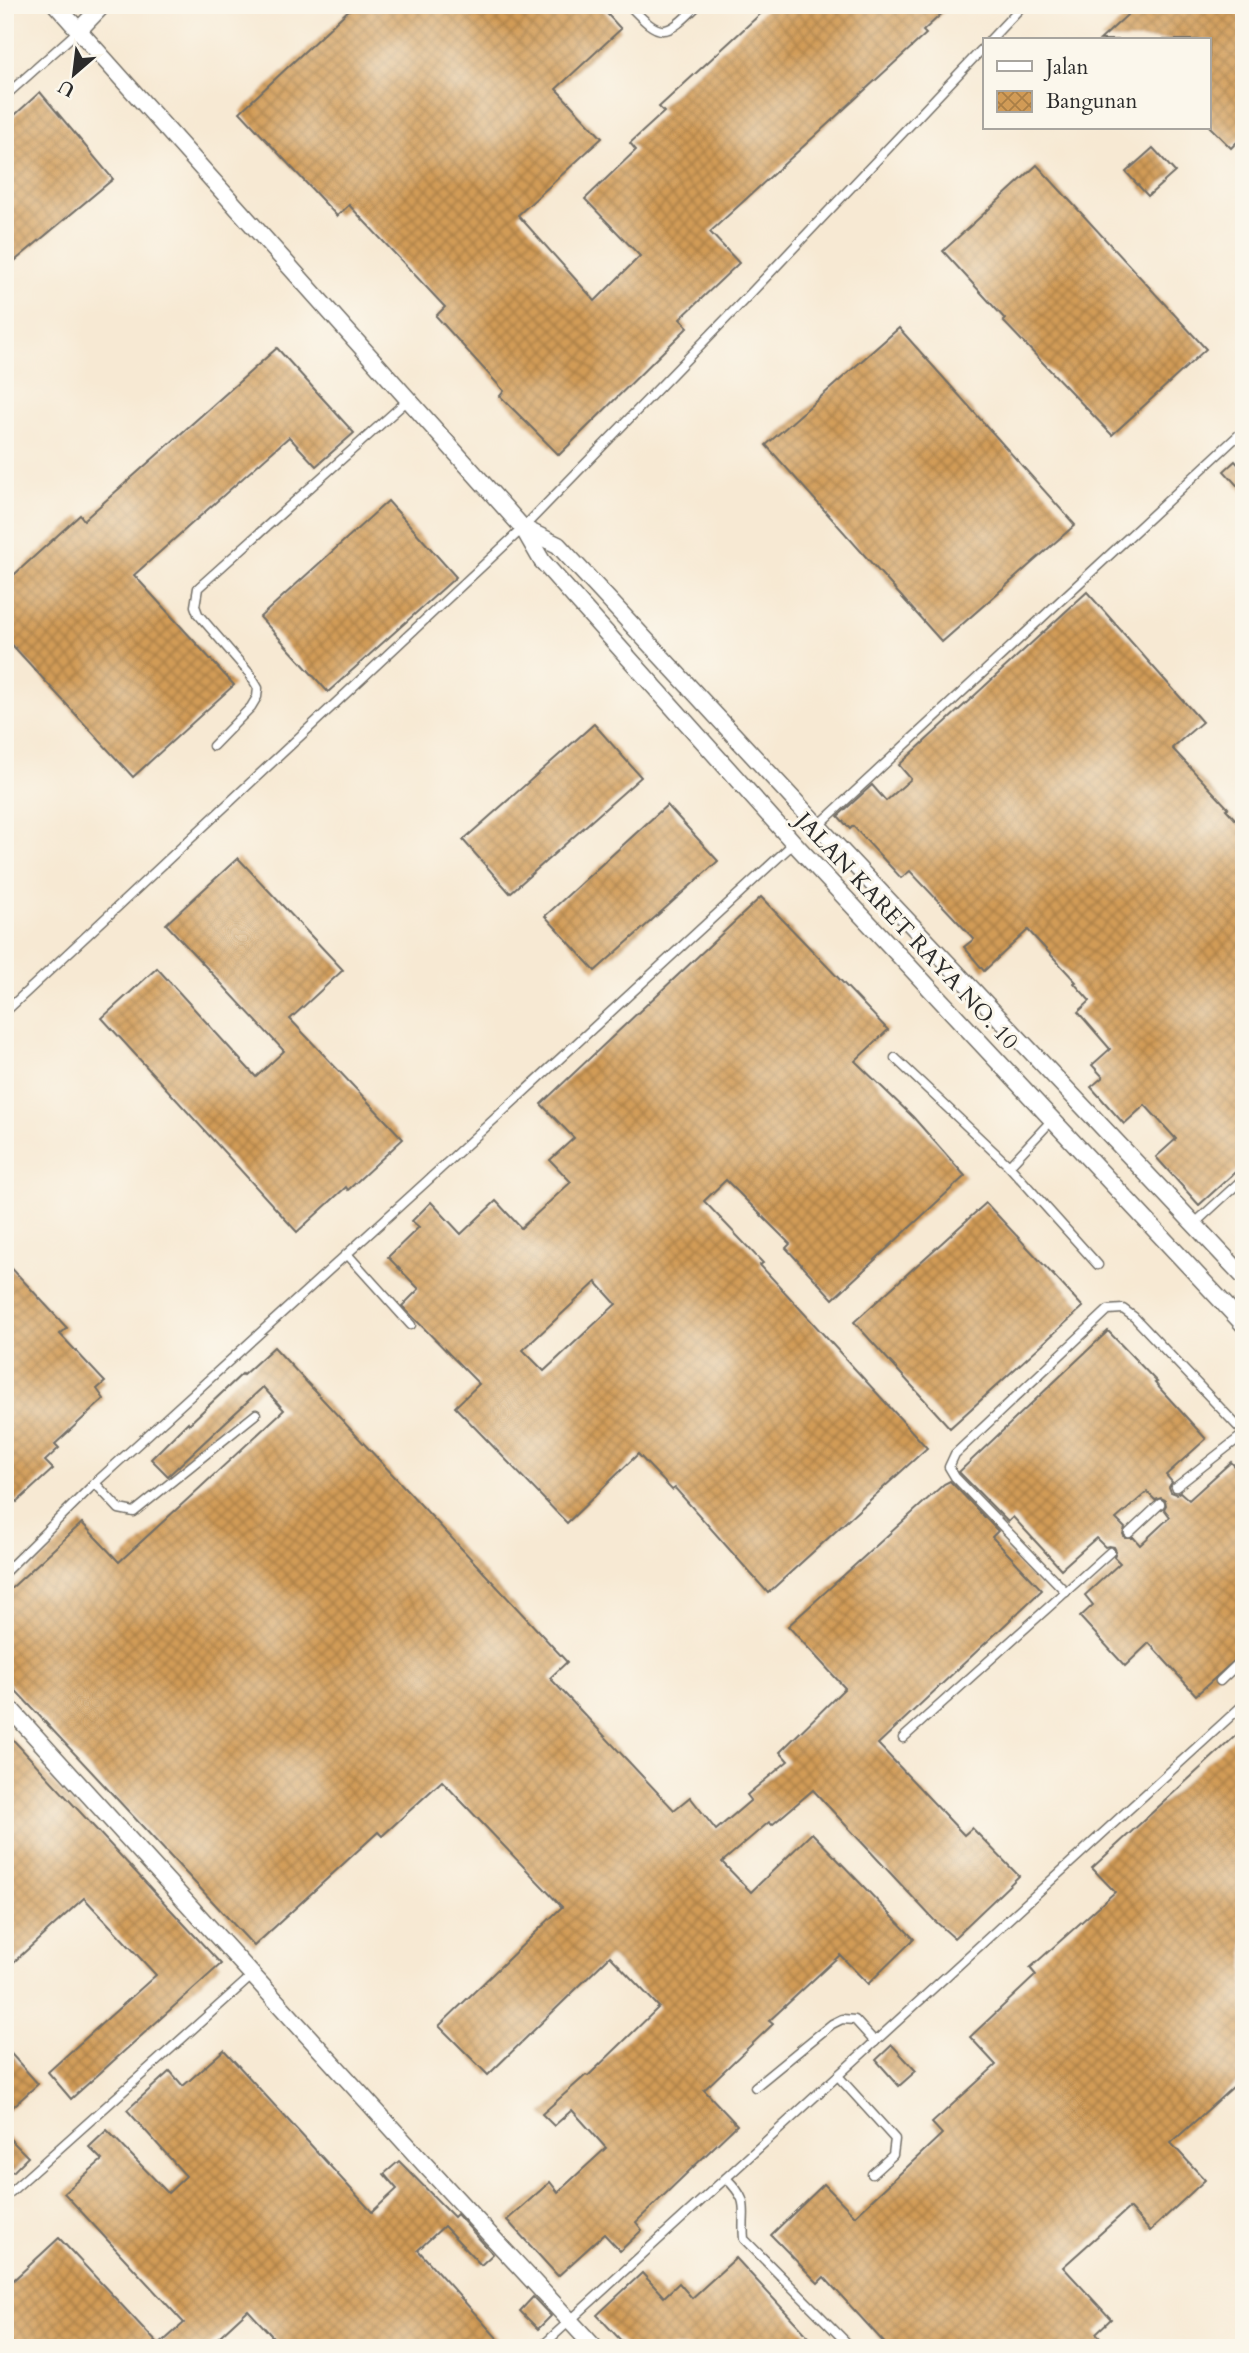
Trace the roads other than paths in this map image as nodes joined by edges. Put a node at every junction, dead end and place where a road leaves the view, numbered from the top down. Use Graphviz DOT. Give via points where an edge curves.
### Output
graph roads {
  1 [pos="56,5"];
  2 [pos="103,5"];
  3 [pos="628,5"];
  4 [pos="698,5"];
  5 [pos="1023,5"];
  6 [pos="79,30"];
  7 [pos="992,38"];
  8 [pos="983,48"];
  9 [pos="5,96"];
  10 [pos="409,399"];
  11 [pos="1244,430"];
  12 [pos="523,528"];
  13 [pos="213,746"];
  14 [pos="818,826"];
  15 [pos="793,843"];
  16 [pos="5,1012"];
  17 [pos="895,1058"];
  18 [pos="1052,1120"];
  19 [pos="1009,1166"];
  20 [pos="1244,1178"];
  21 [pos="1194,1224"];
  22 [pos="347,1254"];
  23 [pos="1098,1265"];
  24 [pos="1244,1277"];
  25 [pos="411,1325"];
  26 [pos="1244,1325"];
  27 [pos="256,1413"];
  28 [pos="1244,1434"];
  29 [pos="94,1483"];
  30 [pos="1176,1488"];
  31 [pos="1160,1504"];
  32 [pos="1129,1533"];
  33 [pos="1110,1552"];
  34 [pos="5,1572"];
  35 [pos="1066,1592"];
  36 [pos="1244,1658"];
  37 [pos="1220,1681"];
  38 [pos="5,1703"];
  39 [pos="1244,1704"];
  40 [pos="903,1738"];
  41 [pos="253,1975"];
  42 [pos="875,2042"];
  43 [pos="838,2076"];
  44 [pos="755,2087"];
  45 [pos="872,2174"];
  46 [pos="726,2178"];
  47 [pos="5,2197"];
  48 [pos="570,2320"];
  49 [pos="540,2348"];
  50 [pos="596,2348"];
  51 [pos="852,2348"];
  1 -- 6 [label="street"];
  2 -- 6 [label="street"];
  3 -- 4 [label="lane" via="649,27 662,30 677,27"];
  5 -- 7 [label="lane"];
  6 -- 9 [label="lane"];
  6 -- 10 [label="street"];
  8 -- 12 [label="lane"];
  10 -- 12 [label="street"];
  10 -- 13 [label="lane" via="198,588 198,614 258,688 251,707"];
  11 -- 14 [label="lane"];
  12 -- 14 [label="street, JALAN KARET RAYA NO. 10" via="558,545"];
  12 -- 15 [label="street, JALAN KARET RAYA NO. 10" via="542,561"];
  12 -- 16 [label="lane"];
  14 -- 21 [label="street, JALAN KARET RAYA NO. 10"];
  15 -- 18 [label="street, JALAN KARET RAYA NO. 10"];
  15 -- 22 [label="lane"];
  17 -- 19 [label="lane"];
  18 -- 19 [label="lane"];
  18 -- 26 [label="street, JALAN KARET RAYA NO. 10"];
  19 -- 23 [label="lane"];
  20 -- 21 [label="lane"];
  21 -- 24 [label="street, JALAN KARET RAYA NO. 10"];
  22 -- 25 [label="lane"];
  22 -- 29 [label="lane"];
  27 -- 29 [label="lane" via="134,1512 119,1509"];
  28 -- 30 [label="lane"];
  28 -- 35 [label="lane" via="1134,1317 1123,1309 1108,1310 955,1454 949,1467"];
  29 -- 34 [label="lane"];
  31 -- 32 [label="lane"];
  33 -- 35 [label="lane"];
  35 -- 40 [label="lane"];
  36 -- 37 [label="lane"];
  38 -- 41 [label="street"];
  39 -- 42 [label="lane"];
  41 -- 47 [label="lane"];
  41 -- 48 [label="street"];
  42 -- 43 [label="lane"];
  42 -- 44 [label="lane" via="855,2020 842,2019"];
  43 -- 45 [label="lane" via="895,2139 893,2155"];
  43 -- 46 [label="lane"];
  46 -- 48 [label="lane"];
  46 -- 51 [label="lane" via="746,2204 744,2239"];
  48 -- 49 [label="lane"];
  48 -- 50 [label="street"];
}
